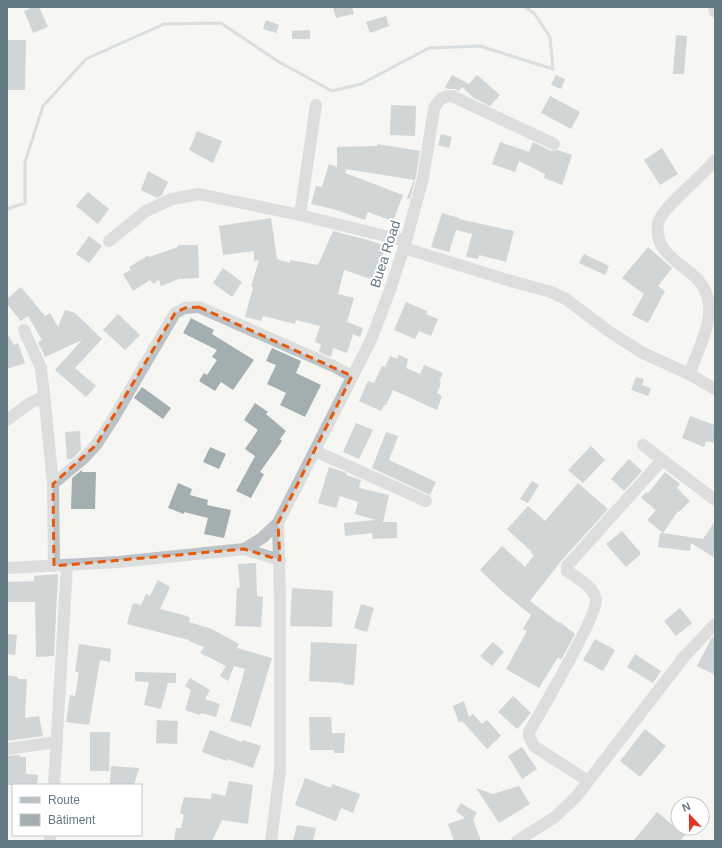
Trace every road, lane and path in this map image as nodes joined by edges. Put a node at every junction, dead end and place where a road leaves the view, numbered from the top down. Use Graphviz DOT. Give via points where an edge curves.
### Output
graph roads {
  1 [pos="714,7"];
  2 [pos="715,12"];
  3 [pos="316,105"];
  4 [pos="554,144"];
  5 [pos="715,160"];
  6 [pos="300,214"];
  7 [pos="109,241"];
  8 [pos="405,245"];
  9 [pos="24,330"];
  10 [pos="689,374"];
  11 [pos="352,376"];
  12 [pos="715,389"];
  13 [pos="45,403"];
  14 [pos="7,420"];
  15 [pos="643,445"];
  16 [pos="315,451"];
  17 [pos="662,460"];
  18 [pos="52,484"];
  19 [pos="715,500"];
  20 [pos="426,501"];
  21 [pos="278,523"];
  22 [pos="244,549"];
  23 [pos="280,560"];
  24 [pos="67,565"];
  25 [pos="54,566"];
  26 [pos="7,568"];
  27 [pos="715,624"];
  28 [pos="57,742"];
  29 [pos="7,749"];
  30 [pos="588,781"];
  31 [pos="54,784"];
  32 [pos="271,841"];
  33 [pos="518,841"];
  1 -- 2 [label="street"];
  3 -- 6 [label="street"];
  4 -- 8 [label="street, Buea Road" via="452,96 440,99 434,109 423,178"];
  5 -- 10 [label="street" via="665,211 658,223 658,236 662,247 698,280 709,305 710,319"];
  6 -- 7 [label="street" via="199,194 172,199 146,211"];
  6 -- 8 [label="street"];
  8 -- 10 [label="street" via="551,292 566,299 641,352"];
  8 -- 11 [label="street, Buea Road" via="371,340"];
  9 -- 13 [label="street" via="41,368"];
  10 -- 12 [label="street"];
  11 -- 16 [label="street, Buea Road"];
  11 -- 18 [label="street" via="199,307 185,308 175,313 96,445"];
  13 -- 14 [label="street" via="39,399 30,403"];
  13 -- 18 [label="street"];
  15 -- 17 [label="street"];
  16 -- 20 [label="street"];
  16 -- 21 [label="street, Buea Road"];
  17 -- 19 [label="street"];
  17 -- 30 [label="street" via="567,566 567,571 592,589 596,604 581,638 528,736 534,746"];
  18 -- 25 [label="street"];
  21 -- 22 [label="street" via="262,538"];
  21 -- 23 [label="street"];
  22 -- 23 [label="street"];
  22 -- 24 [label="street"];
  23 -- 32 [label="street" via="280,770"];
  24 -- 25 [label="street"];
  24 -- 28 [label="street"];
  25 -- 26 [label="street"];
  27 -- 30 [label="street" via="684,657"];
  28 -- 29 [label="street"];
  28 -- 31 [label="street"];
  30 -- 33 [label="street" via="576,797 555,816"];
}
